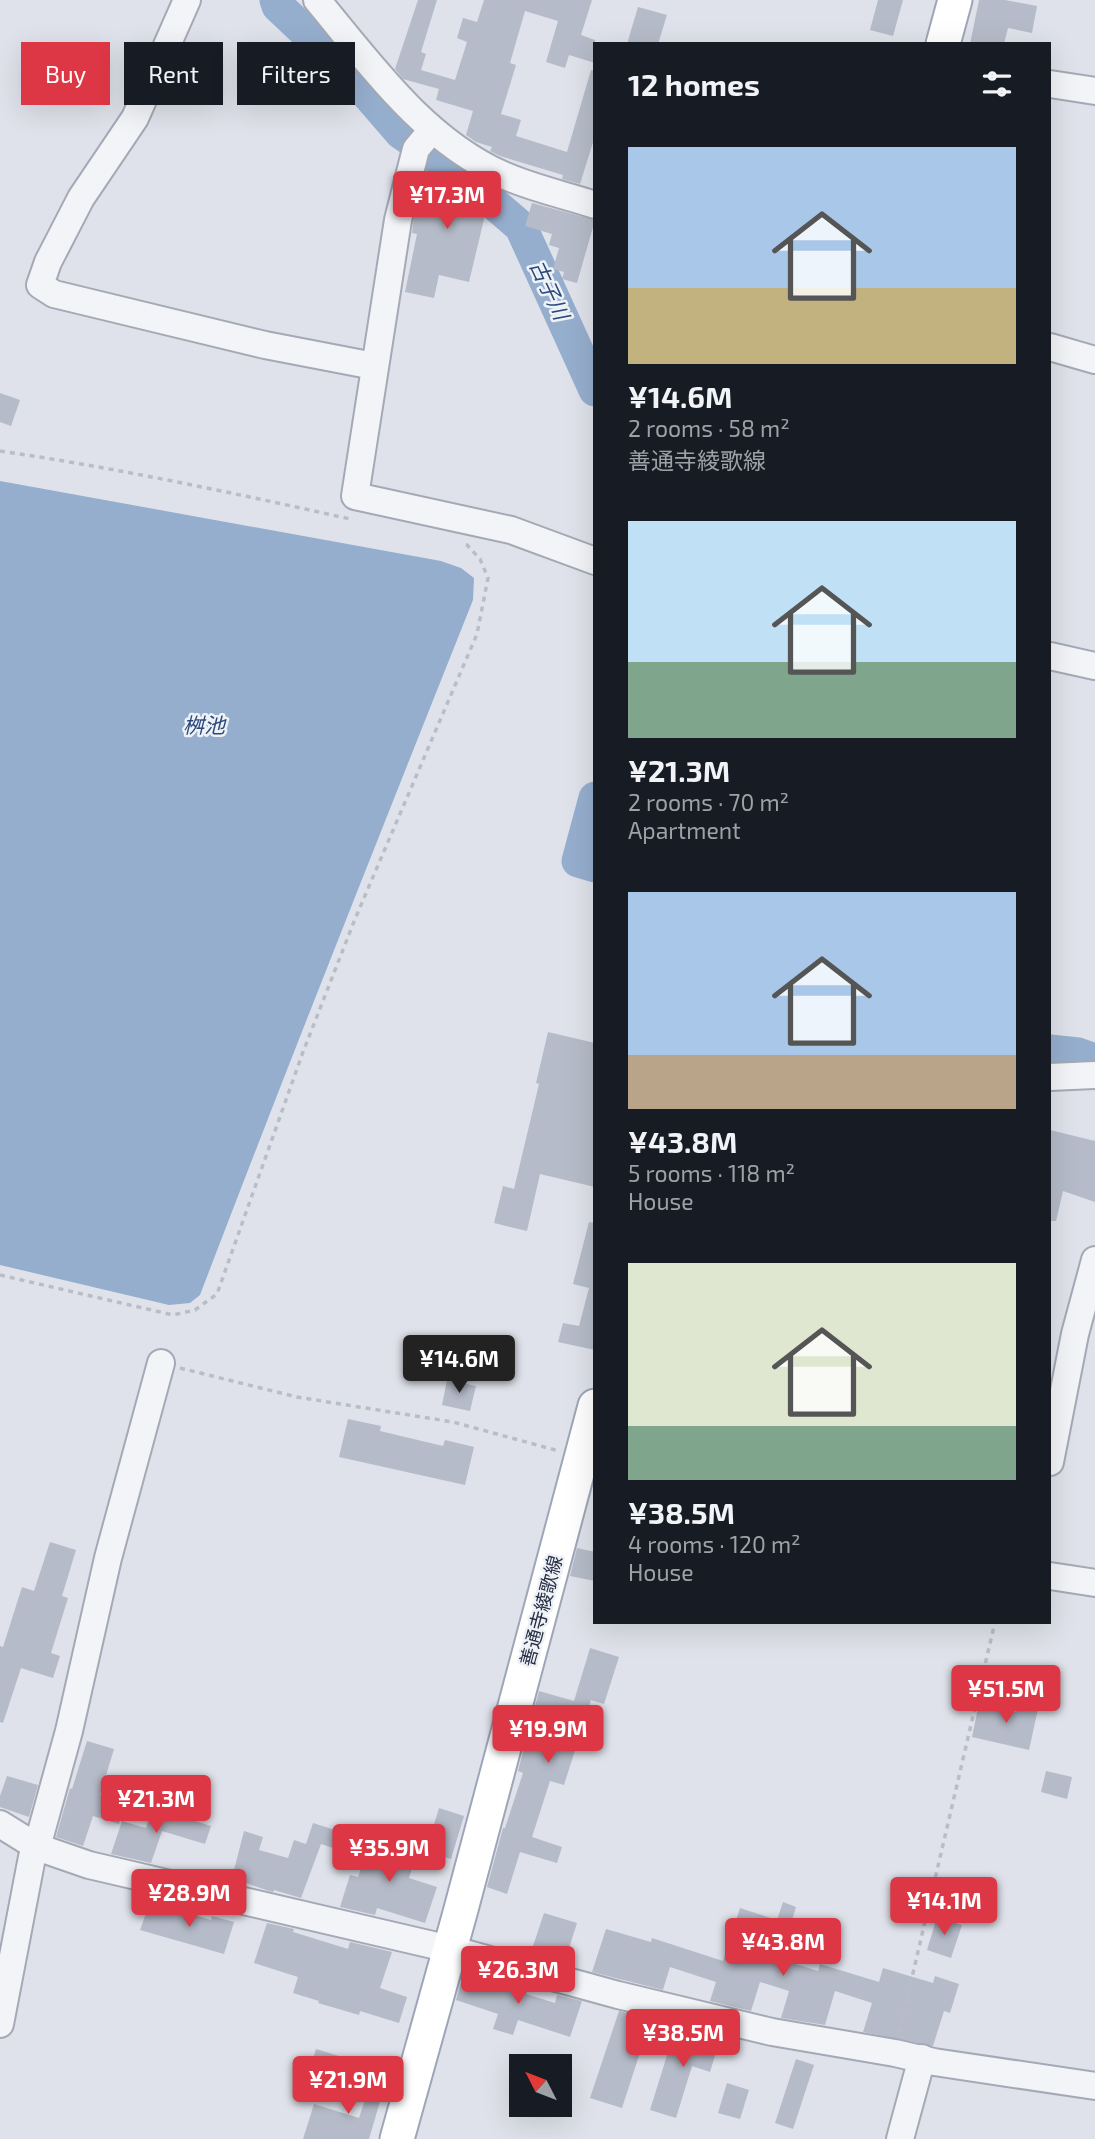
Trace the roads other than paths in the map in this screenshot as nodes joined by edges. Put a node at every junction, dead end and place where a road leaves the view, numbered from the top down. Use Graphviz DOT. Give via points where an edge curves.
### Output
graph roads {
  1 [pos="187,0"];
  2 [pos="317,0"];
  3 [pos="955,0"];
  4 [pos="944,42"];
  5 [pos="1051,83"];
  6 [pos="1095,92"];
  7 [pos="432,130"];
  8 [pos="593,204"];
  9 [pos="1051,347"];
  10 [pos="1095,360"];
  11 [pos="374,366"];
  12 [pos="593,560"];
  13 [pos="1051,656"];
  14 [pos="1095,666"];
  15 [pos="1095,1075"];
  16 [pos="1051,1077"];
  17 [pos="1095,1260"];
  18 [pos="161,1363"];
  19 [pos="593,1414"];
  20 [pos="1051,1457"];
  21 [pos="582,1461"];
  22 [pos="1051,1576"];
  23 [pos="1095,1583"];
  24 [pos="0,1824"];
  25 [pos="37,1847"];
  26 [pos="450,1949"];
  27 [pos="0,2024"];
  28 [pos="922,2058"];
  29 [pos="1095,2086"];
  30 [pos="397,2139"];
  31 [pos="900,2139"];
  1 -- 11 [label="street" via="135,118 81,198 40,285 54,294"];
  2 -- 7 [label="street"];
  3 -- 4 [label="main road"];
  5 -- 6 [label="street"];
  7 -- 8 [label="street" via="503,175"];
  7 -- 11 [label="street" via="416,149 398,220"];
  9 -- 10 [label="street"];
  11 -- 12 [label="street" via="355,496 511,530"];
  13 -- 14 [label="street"];
  15 -- 16 [label="street"];
  17 -- 20 [label="street" via="1074,1334"];
  18 -- 25 [label="street" via="107,1558 69,1731"];
  19 -- 21 [label="main road, 善通寺綾歌線"];
  21 -- 26 [label="main road, 善通寺綾歌線"];
  22 -- 23 [label="street"];
  24 -- 25 [label="street"];
  25 -- 26 [label="street" via="89,1865"];
  25 -- 27 [label="street" via="23,1896"];
  26 -- 28 [label="street" via="772,2032"];
  26 -- 30 [label="main road, 善通寺綾歌線"];
  28 -- 29 [label="street"];
  28 -- 31 [label="street"];
}
